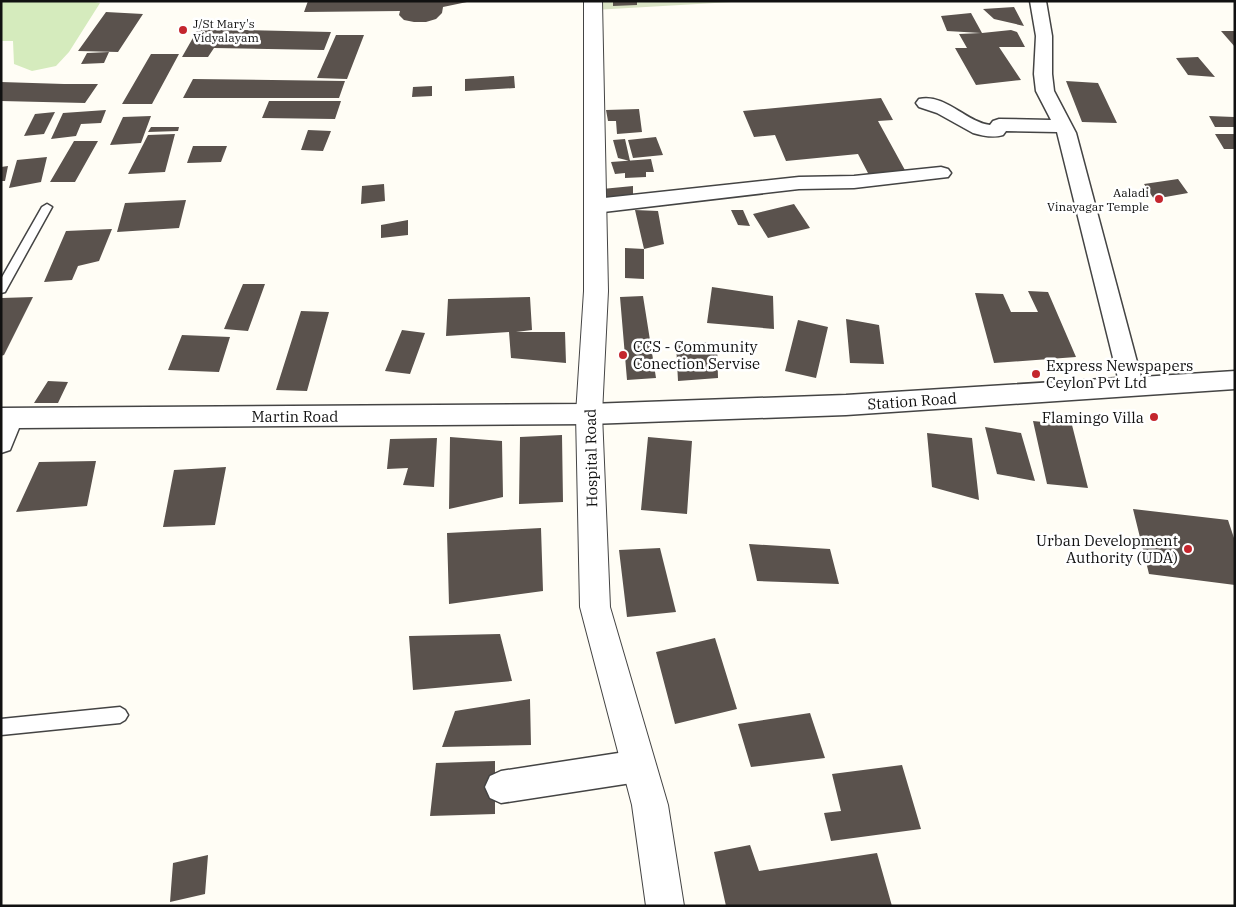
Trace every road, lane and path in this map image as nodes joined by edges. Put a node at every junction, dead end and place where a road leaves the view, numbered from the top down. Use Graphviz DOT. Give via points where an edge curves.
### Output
graph roads {
  1 [pos="593,1"];
  2 [pos="1038,1"];
  3 [pos="925,103"];
  4 [pos="1062,126"];
  5 [pos="941,173"];
  6 [pos="47,206"];
  7 [pos="595,206"];
  8 [pos="1,289"];
  9 [pos="1235,380"];
  10 [pos="1132,387"];
  11 [pos="589,414"];
  12 [pos="6,418"];
  13 [pos="1,443"];
  14 [pos="120,715"];
  15 [pos="1,727"];
  16 [pos="638,766"];
  17 [pos="501,787"];
  18 [pos="665,906"];
  1 -- 7 [label="street, Hospital Road"];
  2 -- 4 [label="street" via="1044,36 1045,91"];
  3 -- 4 [label="street" via="979,129 997,131 999,125"];
  4 -- 10 [label="street" via="1067,133"];
  5 -- 7 [label="street" via="854,182 799,183"];
  6 -- 8 [label="lane"];
  7 -- 11 [label="street, Hospital Road" via="596,291"];
  9 -- 10 [label="street, Station Road"];
  10 -- 11 [label="street, Station Road" via="846,406"];
  11 -- 12 [label="street, Martin Road"];
  11 -- 16 [label="street, Hospital Road" via="595,607"];
  12 -- 13 [label="street"];
  14 -- 15 [label="lane"];
  16 -- 17 [label="street"];
  16 -- 18 [label="street, Hospital Road" via="650,805"];
}
